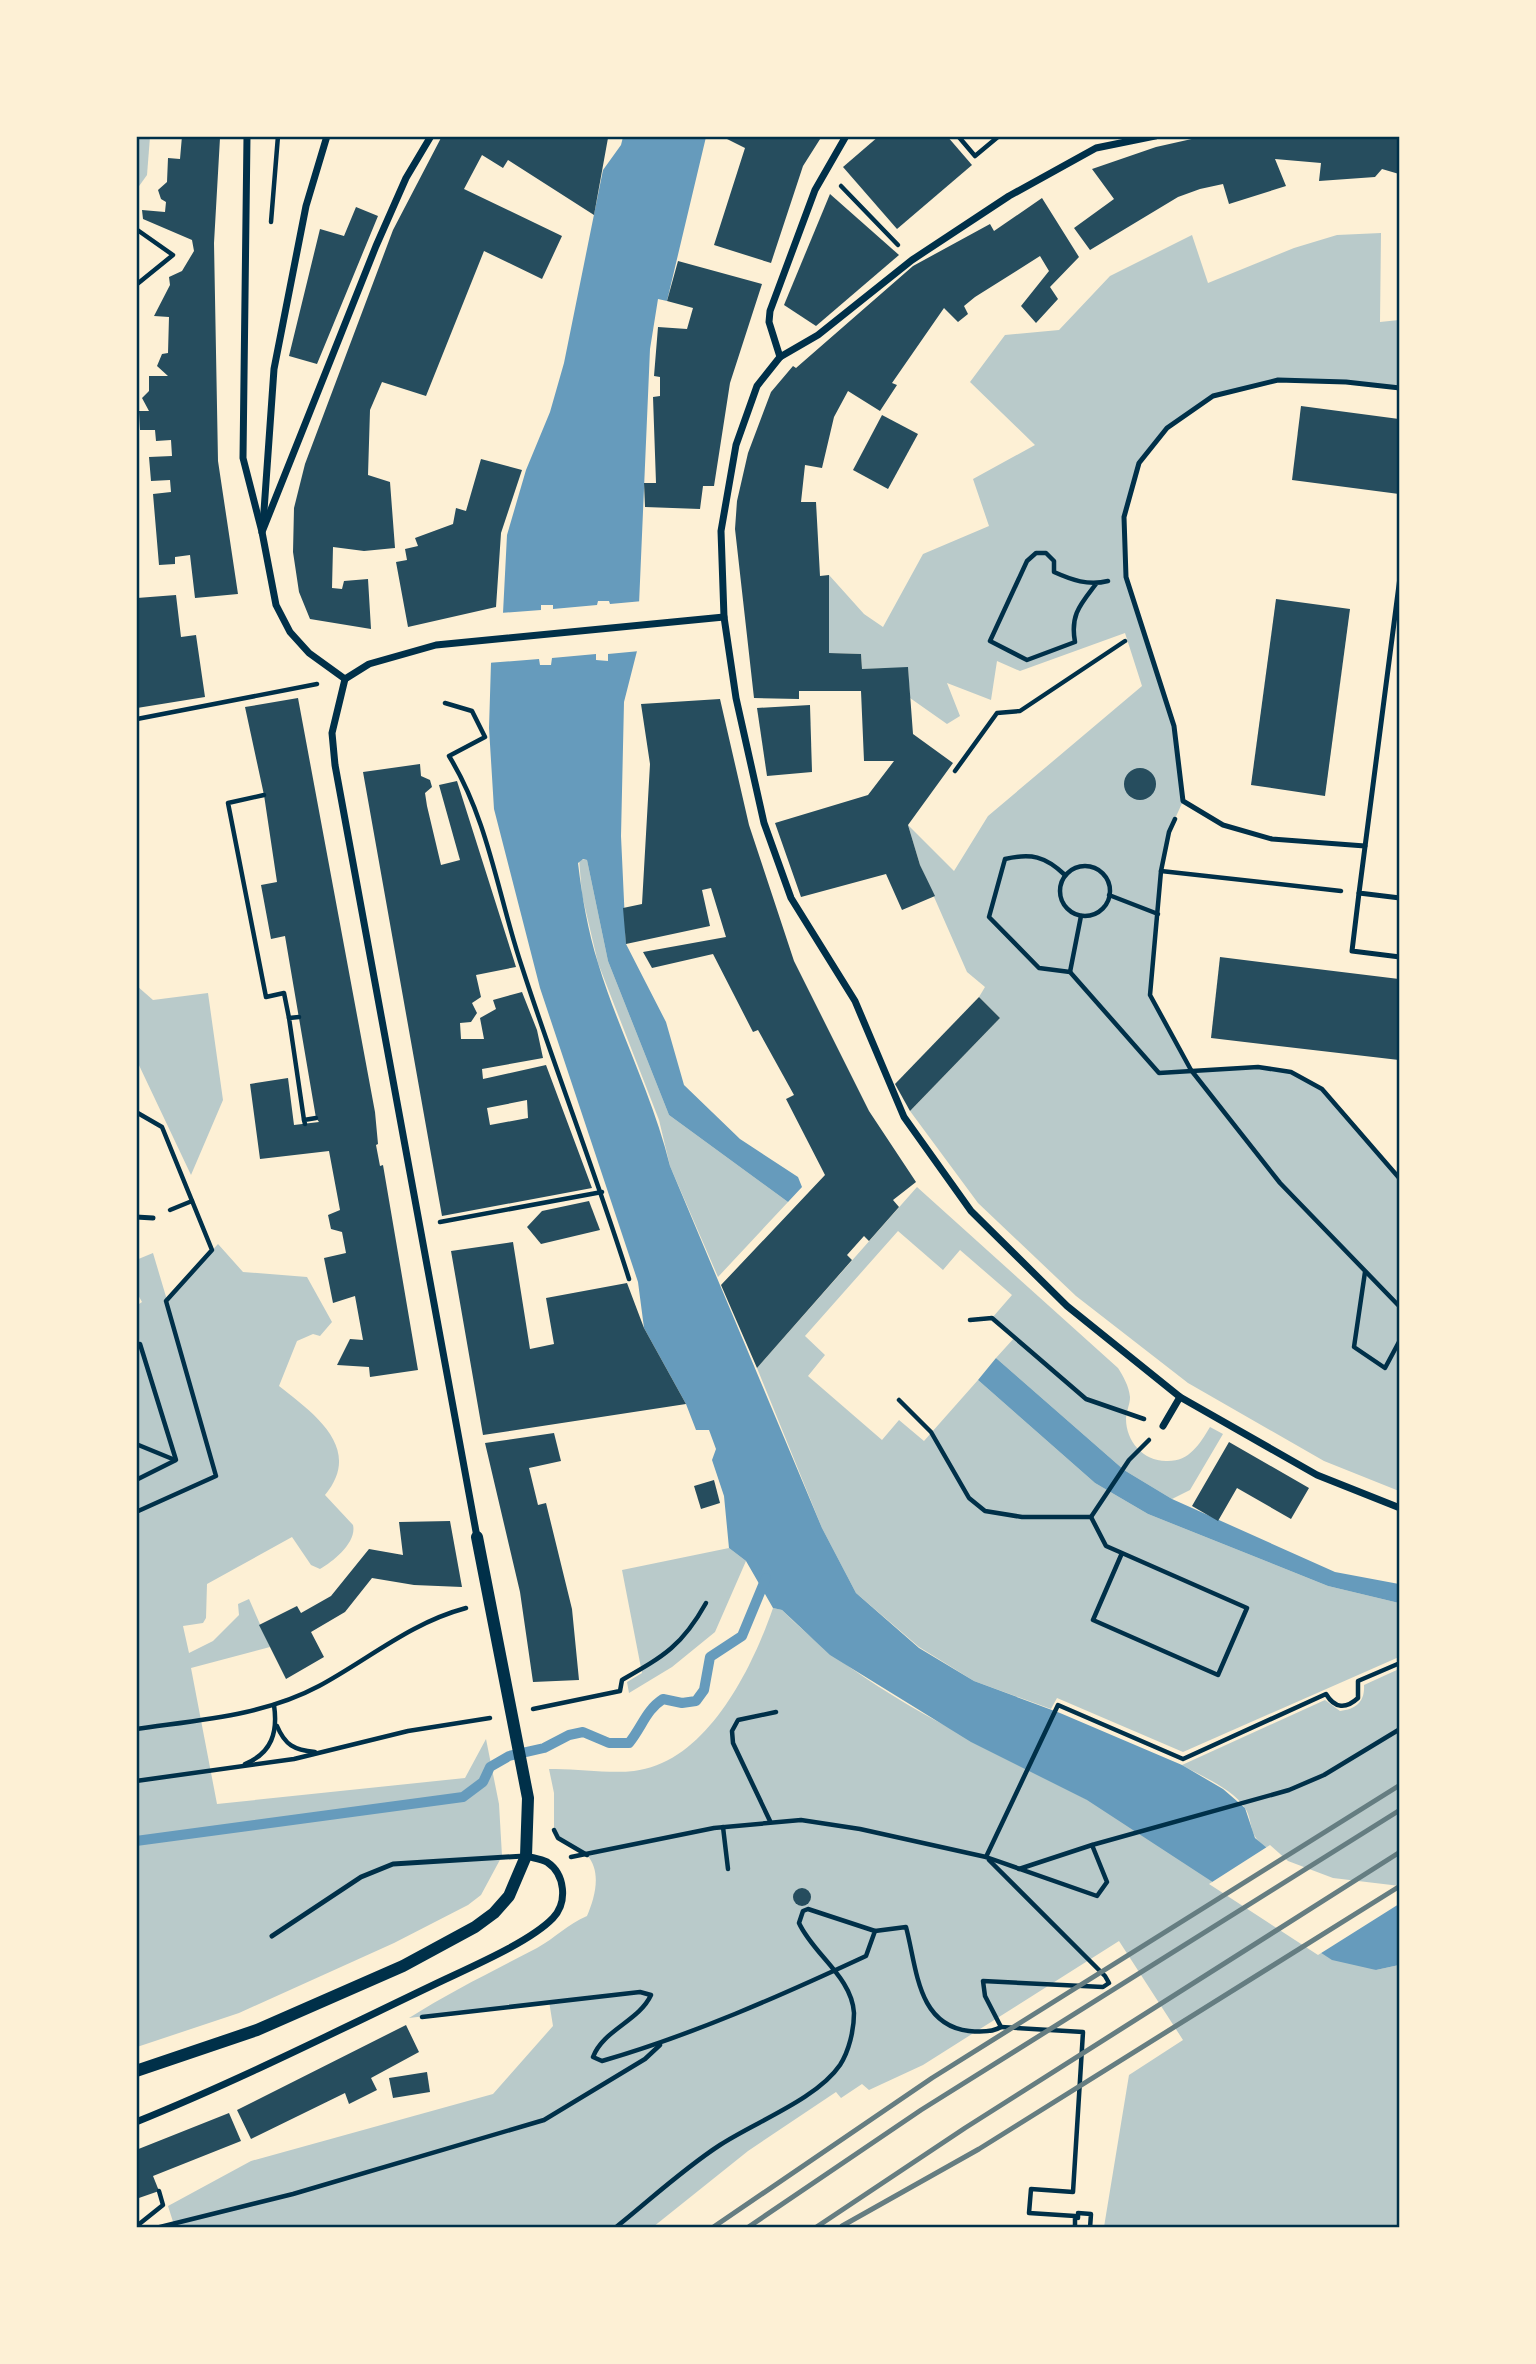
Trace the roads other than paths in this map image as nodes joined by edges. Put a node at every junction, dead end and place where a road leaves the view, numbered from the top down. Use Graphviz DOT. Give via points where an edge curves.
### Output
graph roads {
  1 [pos="247,136"];
  2 [pos="327,136"];
  3 [pos="431,136"];
  4 [pos="846,136"];
  5 [pos="1155,136"];
  6 [pos="780,357"];
  7 [pos="1399,388"];
  8 [pos="262,532"];
  9 [pos="1399,578"];
  10 [pos="724,617"];
  11 [pos="345,679"];
  12 [pos="1365,846"];
  13 [pos="1359,893"];
  14 [pos="1399,898"];
  15 [pos="1399,957"];
  16 [pos="136,1217"];
  17 [pos="153,1217"];
  18 [pos="1180,1397"];
  19 [pos="1163,1426"];
  20 [pos="1399,1508"];
  21 [pos="477,1537"];
  22 [pos="526,1856"];
  23 [pos="272,1936"];
  24 [pos="136,2071"];
  25 [pos="136,2122"];
  1 -- 8 [label="street" via="243,458"];
  2 -- 8 [label="street" via="306,206 274,369"];
  3 -- 8 [label="street" via="406,178 376,246"];
  4 -- 6 [label="street" via="815,190 770,311"];
  5 -- 6 [label="street" via="1096,148 1009,195 912,260 818,335"];
  6 -- 10 [label="street" via="757,386 733,457 721,531"];
  7 -- 12 [label="lane" via="1278,380 1213,396 1167,428 1139,463 1124,517 1126,577 1174,726 1183,802 1223,825 1272,839"];
  8 -- 11 [label="street" via="276,605 290,632 309,653"];
  9 -- 12 [label="lane"];
  10 -- 11 [label="street" via="436,645 369,664"];
  10 -- 18 [label="street" via="736,698 764,823 786,886 855,1001 904,1117 971,1211 1067,1306"];
  11 -- 21 [label="street" via="332,733 335,765"];
  12 -- 13 [label="lane"];
  13 -- 14 [label="lane"];
  13 -- 15 [label="lane" via="1352,951"];
  16 -- 17 [label="lane"];
  18 -- 19 [label="street"];
  18 -- 20 [label="street" via="1317,1475"];
  21 -- 22 [label="street" via="528,1798"];
  22 -- 23 [label="lane" via="393,1864 361,1877"];
  22 -- 24 [label="street" via="509,1896 475,1927 391,1972 257,2030"];
  22 -- 25 [label="street" via="545,1861 557,1872 563,1887 558,1910 540,1927 493,1956"];
}
